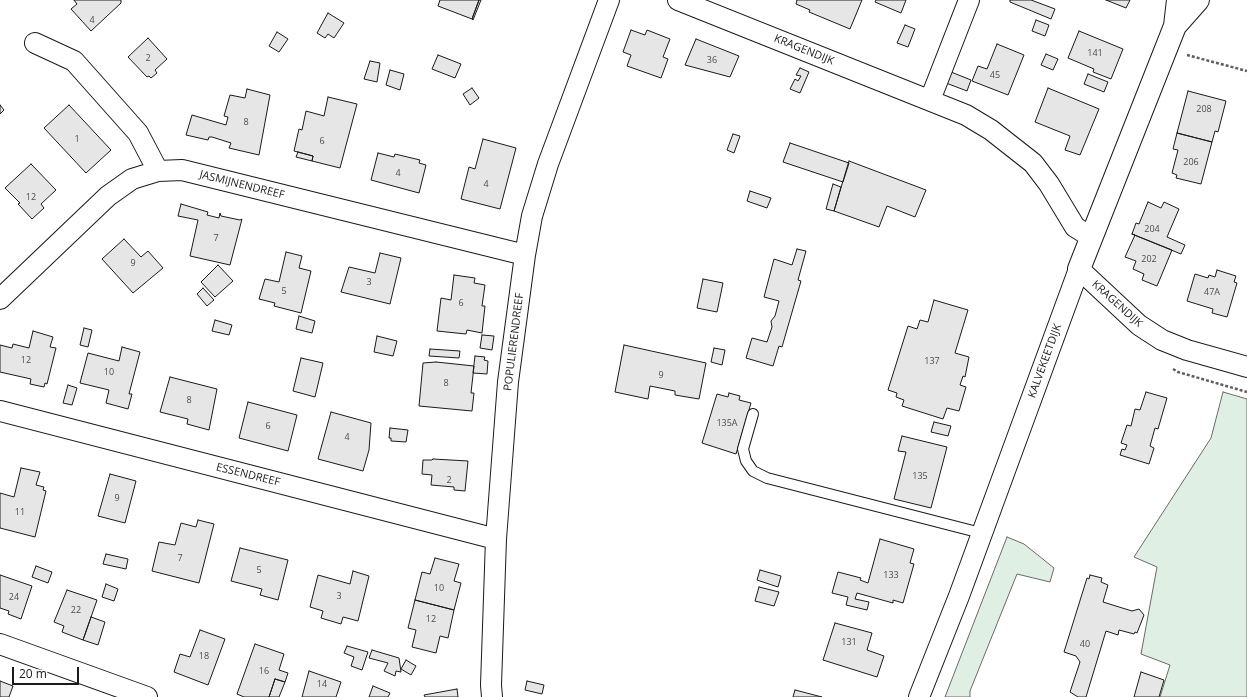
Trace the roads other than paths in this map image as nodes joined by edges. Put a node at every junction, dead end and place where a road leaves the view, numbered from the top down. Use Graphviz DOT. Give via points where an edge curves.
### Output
graph roads {
  1 [pos="609,0"];
  2 [pos="678,0"];
  3 [pos="969,0"];
  4 [pos="1178,0"];
  5 [pos="1198,0"];
  6 [pos="1175,26"];
  7 [pos="35,43"];
  8 [pos="930,100"];
  9 [pos="158,171"];
  10 [pos="1092,237"];
  11 [pos="525,255"];
  12 [pos="1079,270"];
  13 [pos="0,299"];
  14 [pos="1247,367"];
  15 [pos="0,412"];
  16 [pos="753,414"];
  17 [pos="981,533"];
  18 [pos="496,539"];
  19 [pos="0,644"];
  20 [pos="147,697"];
  21 [pos="492,697"];
  22 [pos="919,697"];
  1 -- 11 [label="street, POPULIERENDREEF" via="548,164 532,216"];
  2 -- 8 [label="street, KRAGENDIJK"];
  3 -- 8 [label="street"];
  4 -- 6 [label="street, KALVEKEETDIJK"];
  5 -- 6 [label="street, KALVEKEETDIJK"];
  6 -- 10 [label="street, KALVEKEETDIJK"];
  7 -- 9 [label="street" via="74,61 138,132"];
  8 -- 10 [label="street, KRAGENDIJK" via="966,115 991,130 1033,163 1075,226"];
  9 -- 11 [label="street, JASMIJNENDREEF" via="182,170"];
  9 -- 13 [label="street, JASMIJNENDREEF" via="132,179 108,196"];
  10 -- 12 [label="street, KALVEKEETDIJK"];
  11 -- 18 [label="street, POPULIERENDREEF" via="508,382"];
  12 -- 14 [label="street, KRAGENDIJK" via="1139,325 1162,340"];
  12 -- 17 [label="street, KALVEKEETDIJK"];
  15 -- 18 [label="street, ESSENDREEF"];
  16 -- 17 [label="lane" via="743,449 746,461 753,471 767,478"];
  17 -- 22 [label="street, KALVEKEETDIJK"];
  18 -- 21 [label="street, POPULIERENDREEF"];
  19 -- 20 [label="street"];
}
